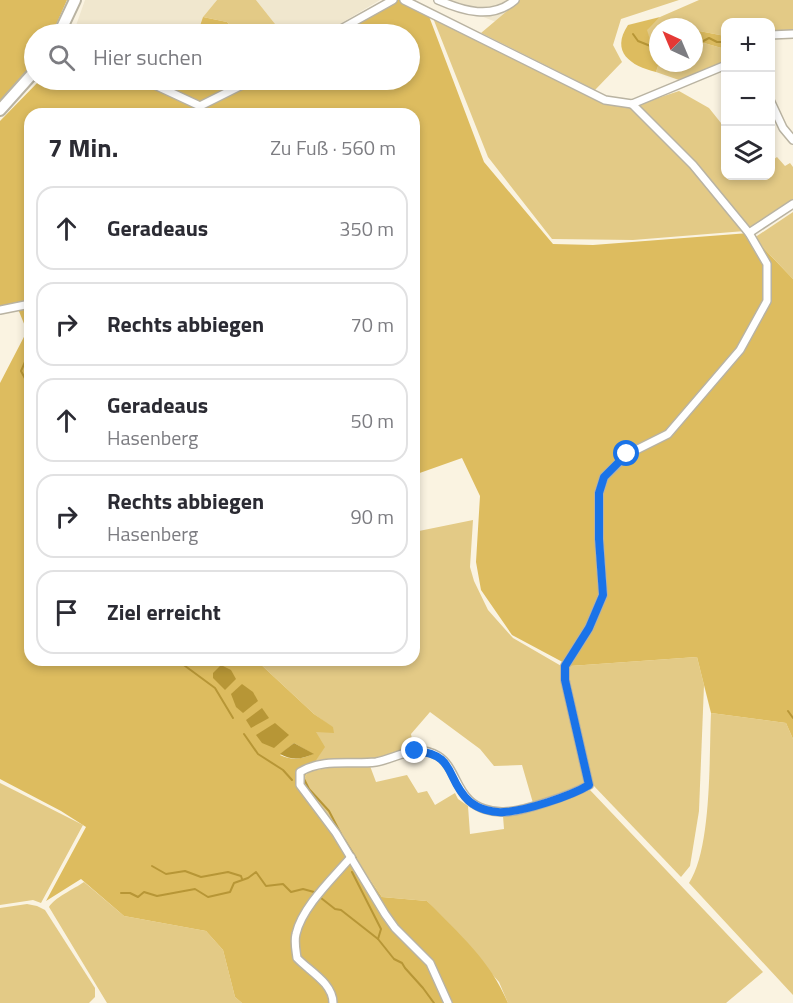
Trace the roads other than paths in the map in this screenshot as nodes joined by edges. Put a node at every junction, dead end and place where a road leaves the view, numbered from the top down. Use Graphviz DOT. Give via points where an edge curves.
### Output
graph roads {
  1 [pos="75,0"];
  2 [pos="393,0"];
  3 [pos="404,0"];
  4 [pos="438,0"];
  5 [pos="515,0"];
  6 [pos="64,24"];
  7 [pos="350,24"];
  8 [pos="793,34"];
  9 [pos="775,35"];
  10 [pos="721,67"];
  11 [pos="24,83"];
  12 [pos="166,90"];
  13 [pos="232,90"];
  14 [pos="632,104"];
  15 [pos="775,109"];
  16 [pos="0,110"];
  17 [pos="793,140"];
  18 [pos="793,204"];
  19 [pos="749,233"];
  20 [pos="24,305"];
  21 [pos="0,310"];
  22 [pos="351,856"];
  23 [pos="333,1003"];
  24 [pos="448,1003"];
  1 -- 6 [label="main road"];
  2 -- 7 [label="street"];
  3 -- 14 [label="street" via="605,100"];
  4 -- 5 [label="street" via="461,10 489,13"];
  8 -- 9 [label="street"];
  10 -- 14 [label="street"];
  11 -- 16 [label="main road"];
  12 -- 13 [label="street" via="200,106"];
  14 -- 19 [label="street" via="693,165"];
  15 -- 17 [label="street"];
  18 -- 19 [label="street"];
  19 -- 22 [label="street" via="767,264 767,301 740,350 668,434 627,454 614,466 604,477 599,493 603,595 589,628 565,666 589,785 503,813 479,808 470,801 449,767 429,752 415,751 377,762 318,765 300,772 300,785"];
  20 -- 21 [label="street"];
  22 -- 23 [label="street" via="308,908 295,936 297,958 325,984"];
  22 -- 24 [label="street" via="395,928 430,963"];
}
